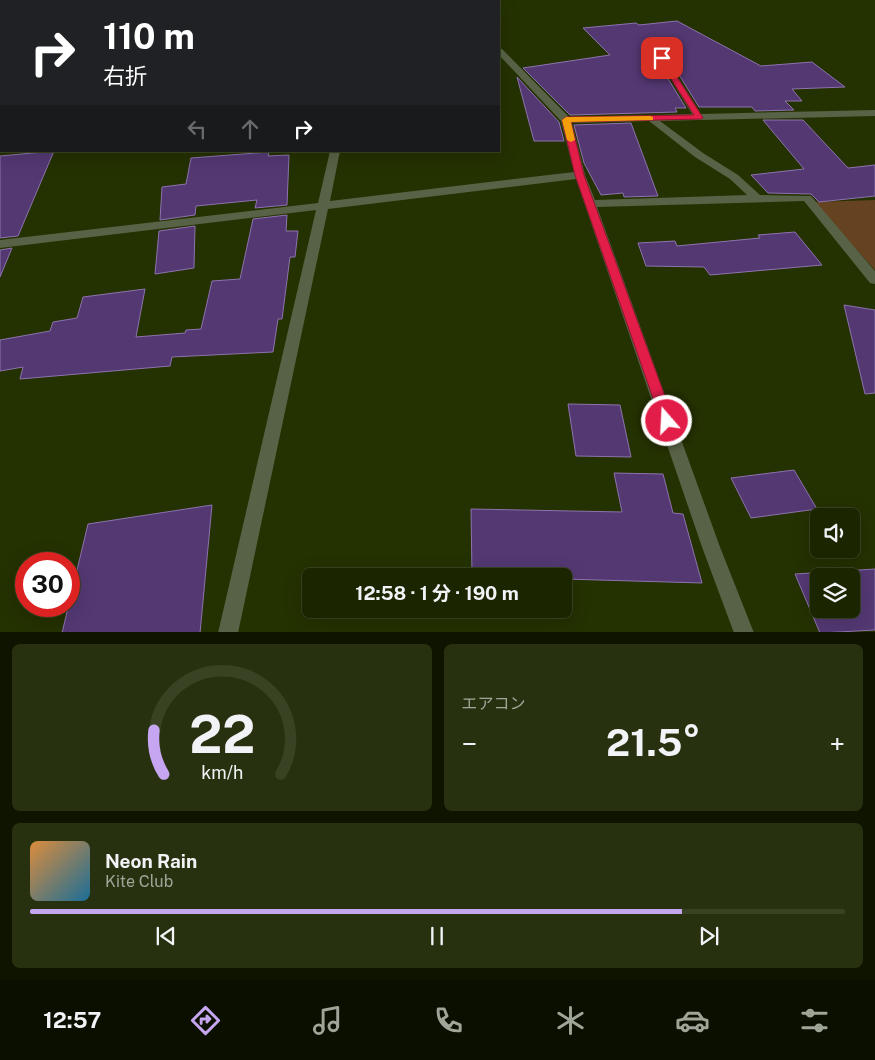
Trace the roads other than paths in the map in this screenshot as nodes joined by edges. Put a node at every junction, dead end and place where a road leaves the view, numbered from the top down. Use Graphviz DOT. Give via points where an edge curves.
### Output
graph roads {
  1 [pos="500,52"];
  2 [pos="662,58"];
  3 [pos="875,113"];
  4 [pos="699,118"];
  5 [pos="652,119"];
  6 [pos="566,120"];
  7 [pos="335,152"];
  8 [pos="580,175"];
  9 [pos="757,198"];
  10 [pos="323,204"];
  11 [pos="592,204"];
  12 [pos="0,244"];
  13 [pos="875,280"];
  14 [pos="228,632"];
  15 [pos="744,632"];
  1 -- 6 [label="street"];
  2 -- 4 [label="street"];
  3 -- 4 [label="street"];
  4 -- 5 [label="street"];
  5 -- 6 [label="street"];
  5 -- 9 [label="street" via="734,177"];
  6 -- 8 [label="street"];
  7 -- 10 [label="street"];
  8 -- 10 [label="street"];
  8 -- 11 [label="street"];
  9 -- 11 [label="street"];
  9 -- 13 [label="street" via="807,198"];
  10 -- 12 [label="street"];
  10 -- 14 [label="street"];
  11 -- 15 [label="street" via="711,547"];
}
